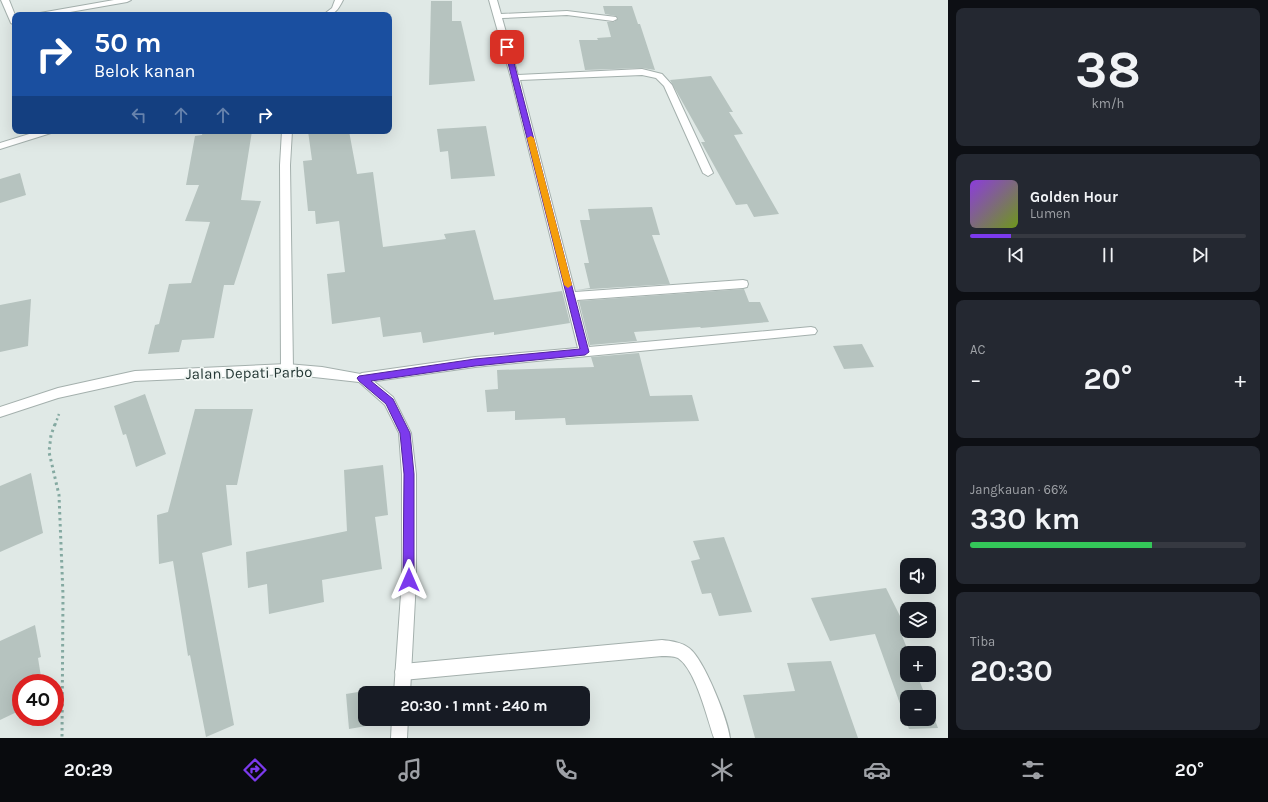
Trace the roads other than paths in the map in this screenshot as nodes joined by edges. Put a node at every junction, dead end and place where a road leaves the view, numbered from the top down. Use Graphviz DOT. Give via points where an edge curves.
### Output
graph roads {
  1 [pos="5,0"];
  2 [pos="128,0"];
  3 [pos="340,0"];
  4 [pos="493,0"];
  5 [pos="58,12"];
  6 [pos="330,12"];
  7 [pos="12,16"];
  8 [pos="498,16"];
  9 [pos="613,19"];
  10 [pos="516,78"];
  11 [pos="38,134"];
  12 [pos="287,134"];
  13 [pos="0,146"];
  14 [pos="708,173"];
  15 [pos="742,284"];
  16 [pos="571,296"];
  17 [pos="811,331"];
  18 [pos="585,352"];
  19 [pos="287,369"];
  20 [pos="362,378"];
  21 [pos="0,412"];
  22 [pos="403,672"];
  23 [pos="402,686"];
  24 [pos="400,726"];
  25 [pos="722,737"];
  26 [pos="399,738"];
  1 -- 7 [label="street"];
  2 -- 5 [label="street"];
  3 -- 6 [label="street"];
  4 -- 8 [label="street"];
  8 -- 9 [label="street" via="567,13"];
  8 -- 10 [label="street"];
  10 -- 14 [label="street" via="642,72 658,76 668,85"];
  10 -- 16 [label="street"];
  11 -- 13 [label="street"];
  12 -- 19 [label="street" via="284,165"];
  15 -- 16 [label="street"];
  16 -- 18 [label="street"];
  17 -- 18 [label="street, Jalan Depati Parbo"];
  18 -- 20 [label="street, Jalan Depati Parbo" via="475,362"];
  19 -- 20 [label="street, Jalan Depati Parbo"];
  19 -- 21 [label="street, Jalan Depati Parbo" via="135,376 67,391"];
  20 -- 22 [label="street" via="389,401 405,433 409,474 409,580"];
  22 -- 23 [label="street"];
  22 -- 25 [label="street" via="662,648 674,650 689,659 700,676"];
  24 -- 26 [label="street"];
}
